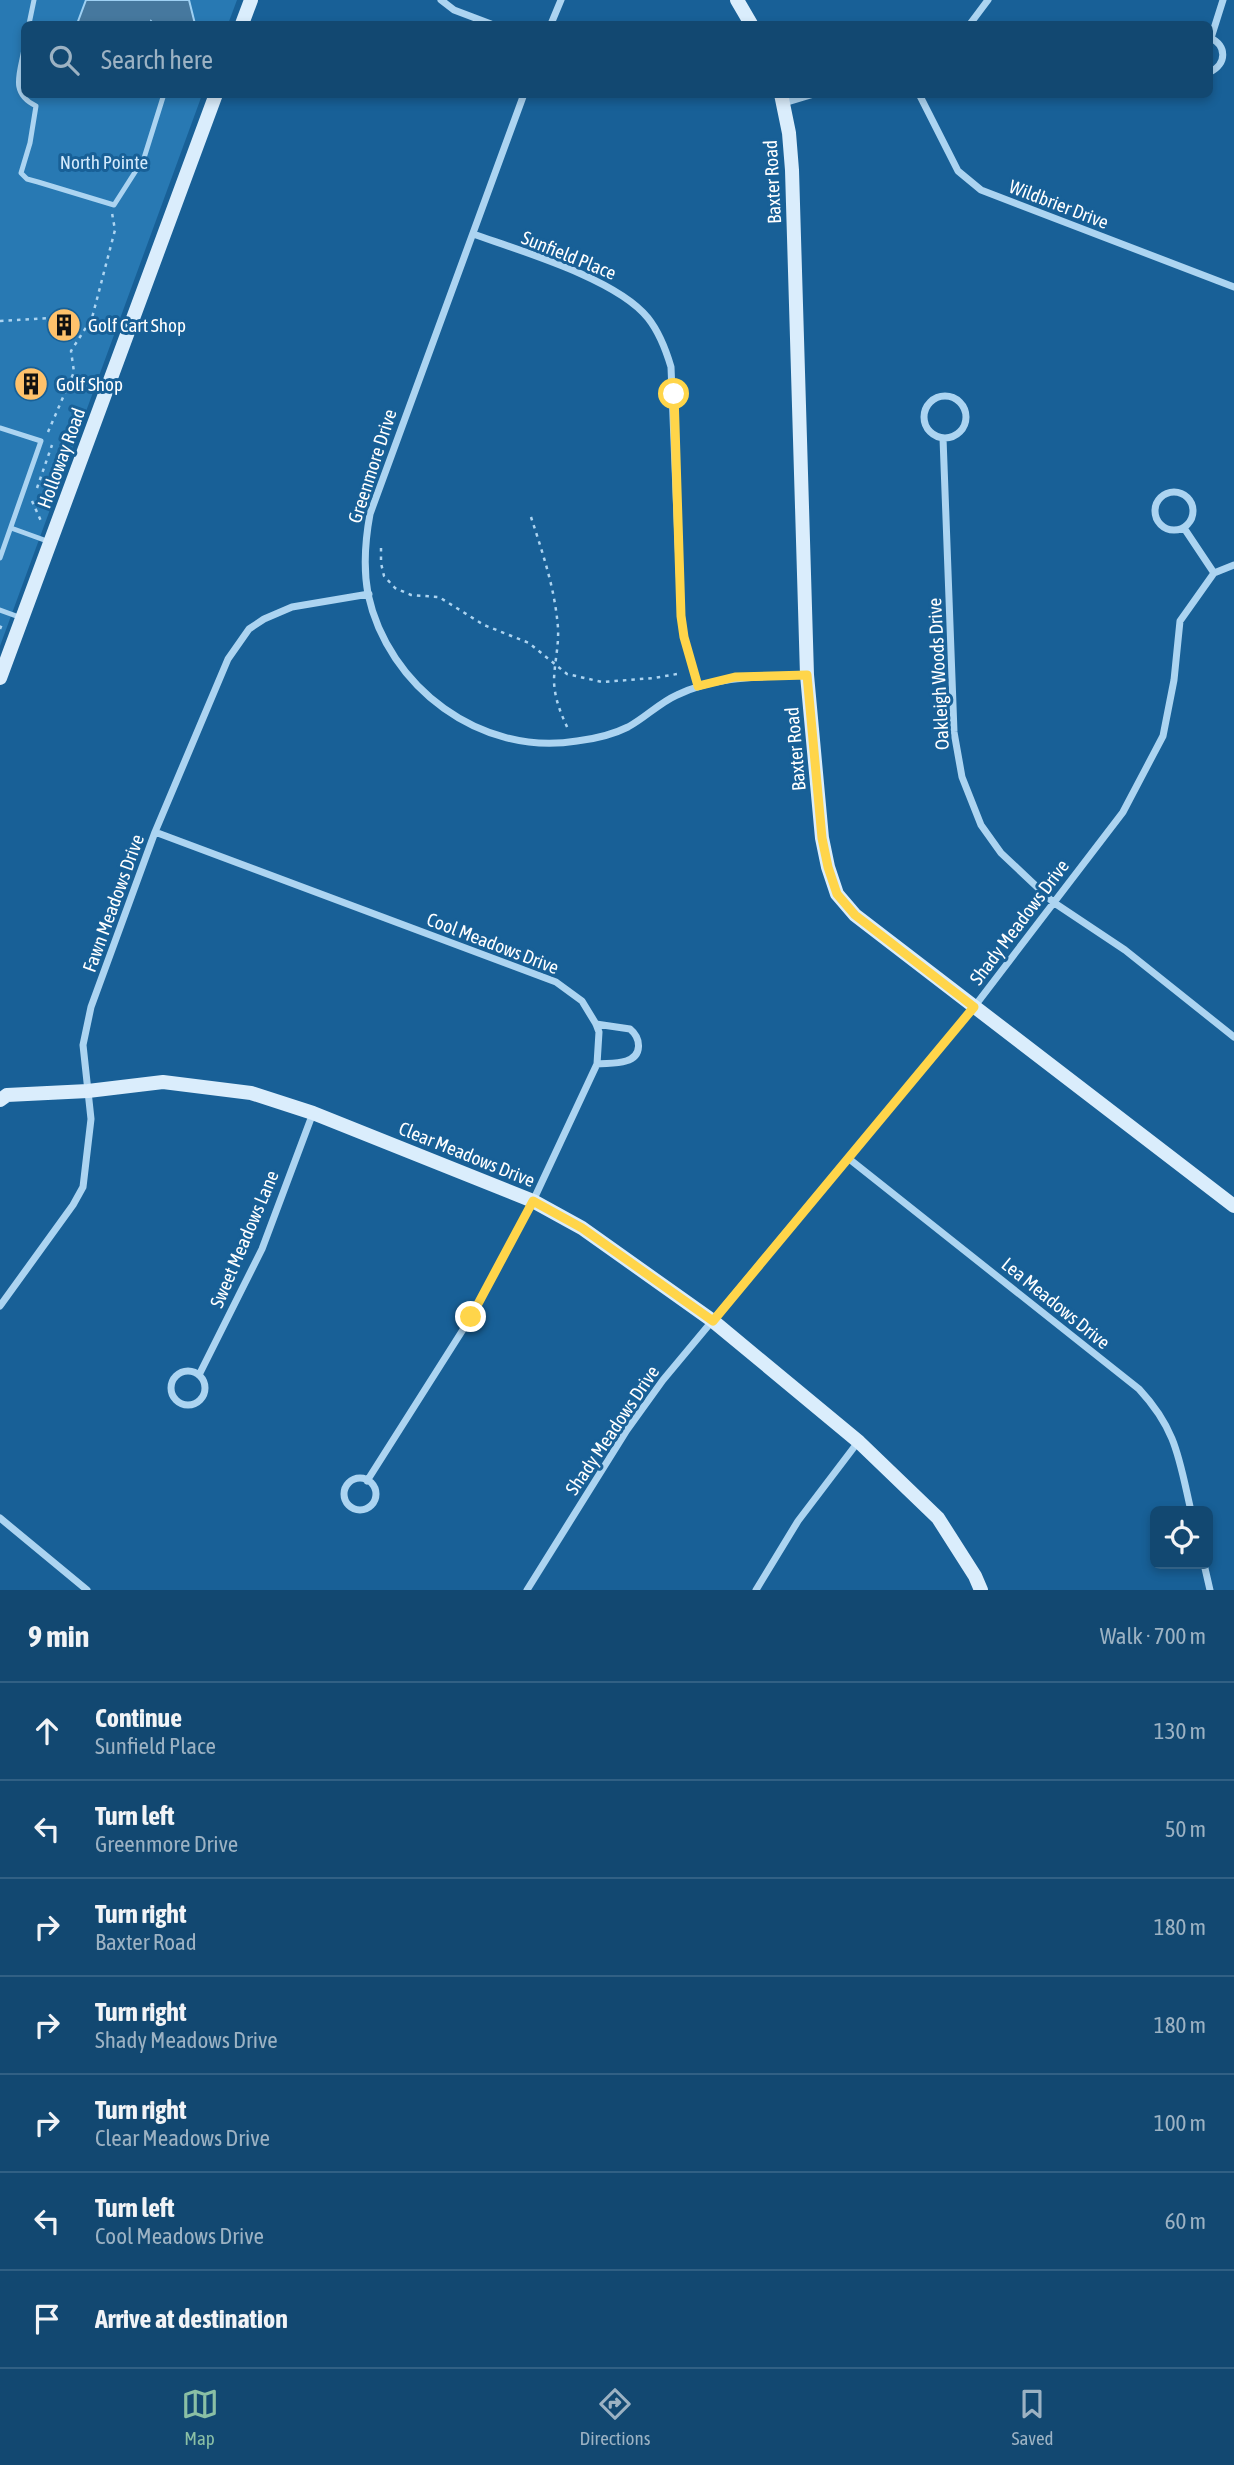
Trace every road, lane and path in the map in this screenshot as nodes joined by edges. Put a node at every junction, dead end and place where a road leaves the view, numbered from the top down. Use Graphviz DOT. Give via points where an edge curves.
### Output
graph roads {
  1 [pos="34,0"];
  2 [pos="251,0"];
  3 [pos="441,0"];
  4 [pos="561,0"];
  5 [pos="737,0"];
  6 [pos="988,0"];
  7 [pos="1223,0"];
  8 [pos="30,21"];
  9 [pos="243,21"];
  10 [pos="483,21"];
  11 [pos="552,21"];
  12 [pos="749,21"];
  13 [pos="972,21"];
  14 [pos="1213,29"];
  15 [pos="1213,40"];
  16 [pos="21,68"];
  17 [pos="1213,69"];
  18 [pos="21,94"];
  19 [pos="23,98"];
  20 [pos="163,98"];
  21 [pos="214,98"];
  22 [pos="523,98"];
  23 [pos="921,98"];
  24 [pos="783,99"];
  25 [pos="111,213"];
  26 [pos="473,234"];
  27 [pos="1234,287"];
  28 [pos="51,317"];
  29 [pos="0,321"];
  30 [pos="0,428"];
  31 [pos="943,438"];
  32 [pos="36,490"];
  33 [pos="32,501"];
  34 [pos="531,517"];
  35 [pos="41,521"];
  36 [pos="11,528"];
  37 [pos="1184,528"];
  38 [pos="50,542"];
  39 [pos="381,548"];
  40 [pos="0,558"];
  41 [pos="1234,565"];
  42 [pos="1214,573"];
  43 [pos="369,594"];
  44 [pos="0,610"];
  45 [pos="22,618"];
  46 [pos="2,624"];
  47 [pos="0,629"];
  48 [pos="556,666"];
  49 [pos="677,674"];
  50 [pos="807,675"];
  51 [pos="0,678"];
  52 [pos="698,686"];
  53 [pos="568,729"];
  54 [pos="155,832"];
  55 [pos="1053,902"];
  56 [pos="974,1007"];
  57 [pos="596,1024"];
  58 [pos="1234,1037"];
  59 [pos="597,1064"];
  60 [pos="88,1090"];
  61 [pos="2,1093"];
  62 [pos="313,1113"];
  63 [pos="848,1158"];
  64 [pos="533,1201"];
  65 [pos="1234,1206"];
  66 [pos="0,1306"];
  67 [pos="713,1321"];
  68 [pos="199,1375"];
  69 [pos="859,1442"];
  70 [pos="368,1481"];
  71 [pos="1190,1506"];
  72 [pos="0,1518"];
  73 [pos="1205,1569"];
  74 [pos="87,1590"];
  75 [pos="527,1590"];
  76 [pos="756,1590"];
  77 [pos="981,1590"];
  78 [pos="1210,1590"];
  1 -- 8 [label="lane"];
  2 -- 9 [label="street"];
  3 -- 10 [label="street"];
  4 -- 11 [label="street"];
  5 -- 12 [label="street"];
  6 -- 13 [label="street"];
  7 -- 14 [label="street"];
  15 -- 17 [label="street" via="1223,54"];
  16 -- 18 [label="lane"];
  19 -- 20 [label="lane" via="36,106 21,173 27,179 114,205 140,167"];
  21 -- 38 [label="street, Holloway Road"];
  22 -- 26 [label="street, Greenmore Drive"];
  23 -- 27 [label="street, Wildbrier Drive" via="958,171 981,190"];
  24 -- 50 [label="street, Baxter Road" via="792,170"];
  25 -- 32 [label="path" via="115,230 92,318 71,351 74,372 47,436 52,446"];
  26 -- 43 [label="street, Greenmore Drive" via="370,514 365,573"];
  26 -- 52 [label="street, Sunfield Place" via="602,283 635,305 658,333 671,367 681,616"];
  28 -- 29 [label="path"];
  30 -- 36 [label="lane" via="41,441"];
  31 -- 31 [label="street" via="960,431 965,419 962,406 946,396 929,403 924,415 931,433"];
  31 -- 55 [label="street, Oakleigh Woods Drive" via="954,732 961,777 981,825 1001,853"];
  33 -- 35 [label="path"];
  34 -- 48 [label="path" via="553,594 559,646"];
  36 -- 38 [label="lane"];
  36 -- 40 [label="lane"];
  37 -- 37 [label="street" via="1192,518 1192,506 1185,496 1167,494 1158,502 1158,520 1172,530"];
  37 -- 42 [label="street"];
  38 -- 45 [label="street, Holloway Road"];
  39 -- 48 [label="path" via="384,576 395,588 411,595 439,597 484,625 530,643"];
  41 -- 42 [label="street"];
  42 -- 55 [label="street, Shady Meadows Drive" via="1180,621 1163,736 1123,812"];
  43 -- 52 [label="street, Greenmore Drive" via="385,641 412,681 462,720 531,744 606,735"];
  43 -- 54 [label="street, Fawn Meadows Drive" via="292,607 249,629 228,659"];
  44 -- 45 [label="lane"];
  45 -- 51 [label="street, Holloway Road"];
  46 -- 47 [label="path"];
  48 -- 49 [label="path" via="567,674 602,681"];
  48 -- 53 [label="path" via="558,708"];
  50 -- 52 [label="street, Greenmore Drive" via="735,677"];
  50 -- 56 [label="street, Baxter Road" via="822,838 837,894 855,915"];
  54 -- 57 [label="street, Cool Meadows Drive" via="556,982 582,1001"];
  54 -- 60 [label="street, Fawn Meadows Drive" via="86,1027 83,1045"];
  55 -- 56 [label="street, Shady Meadows Drive"];
  55 -- 58 [label="street, Oakleigh Woods Drive" via="1125,950"];
  56 -- 63 [label="street, Shady Meadows Drive"];
  56 -- 65 [label="street, Baxter Road"];
  57 -- 59 [label="street"];
  57 -- 59 [label="street" via="630,1029 639,1043 637,1053 628,1061"];
  59 -- 64 [label="street"];
  60 -- 61 [label="street, Clear Meadows Drive"];
  60 -- 62 [label="street, Clear Meadows Drive" via="163,1083 251,1093"];
  60 -- 66 [label="street, Fawn Meadows Drive" via="91,1119 83,1187"];
  62 -- 64 [label="street, Clear Meadows Drive"];
  62 -- 68 [label="street, Sweet Meadows Lane" via="262,1249"];
  63 -- 67 [label="street, Shady Meadows Drive"];
  63 -- 71 [label="street, Lea Meadows Drive" via="1139,1389 1168,1426"];
  64 -- 67 [label="street, Clear Meadows Drive" via="582,1228"];
  64 -- 70 [label="street" via="471,1317"];
  67 -- 69 [label="street, Clear Meadows Drive"];
  67 -- 75 [label="street, Shady Meadows Drive" via="632,1422"];
  68 -- 68 [label="street, Sweet Meadows Lane" via="188,1371 175,1377 171,1388 181,1404 202,1398 205,1387"];
  69 -- 76 [label="street" via="798,1521"];
  69 -- 77 [label="street, Clear Meadows Drive" via="938,1518"];
  70 -- 70 [label="street" via="357,1478 345,1488 351,1507 367,1508 374,1500 375,1490"];
  72 -- 74 [label="street"];
  73 -- 78 [label="street"];
}
